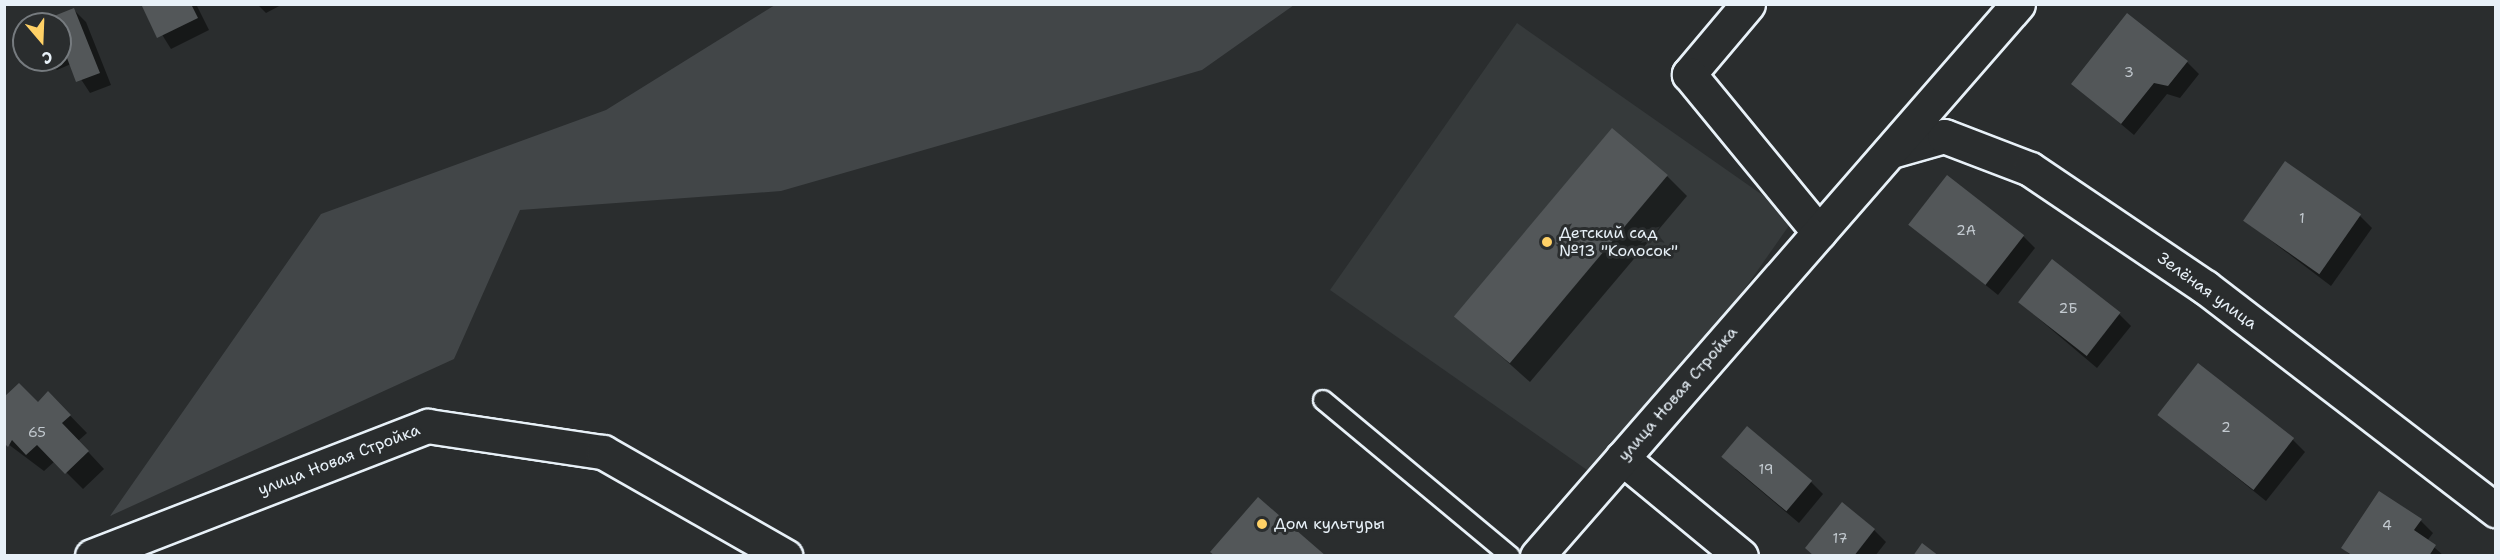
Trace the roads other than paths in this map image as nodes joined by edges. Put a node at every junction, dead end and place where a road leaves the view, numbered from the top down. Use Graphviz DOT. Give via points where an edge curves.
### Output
graph roads {
  1 [pos="1748,4"];
  2 [pos="2018,4"];
  3 [pos="1891,151"];
  4 [pos="1819,232"];
  5 [pos="1323,400"];
  6 [pos="1622,458"];
  7 [pos="2496,510"];
  8 [pos="92,555"];
  9 [pos="785,555"];
  10 [pos="1510,555"];
  11 [pos="1537,555"];
  12 [pos="1741,555"];
  1 -- 4 [label="street" via="1689,74"];
  2 -- 3 [label="street, улица Новая Стройка"];
  3 -- 4 [label="street, улица Новая Стройка"];
  3 -- 7 [label="street, Зелёная улица" via="1944,136 2030,169 2205,287"];
  4 -- 6 [label="street, улица Новая Стройка"];
  5 -- 10 [label="lane"];
  6 -- 11 [label="street, улица Новая Стройка"];
  6 -- 12 [label="street"];
  8 -- 9 [label="street, улица Новая Стройка" via="428,426 603,452"];
}
